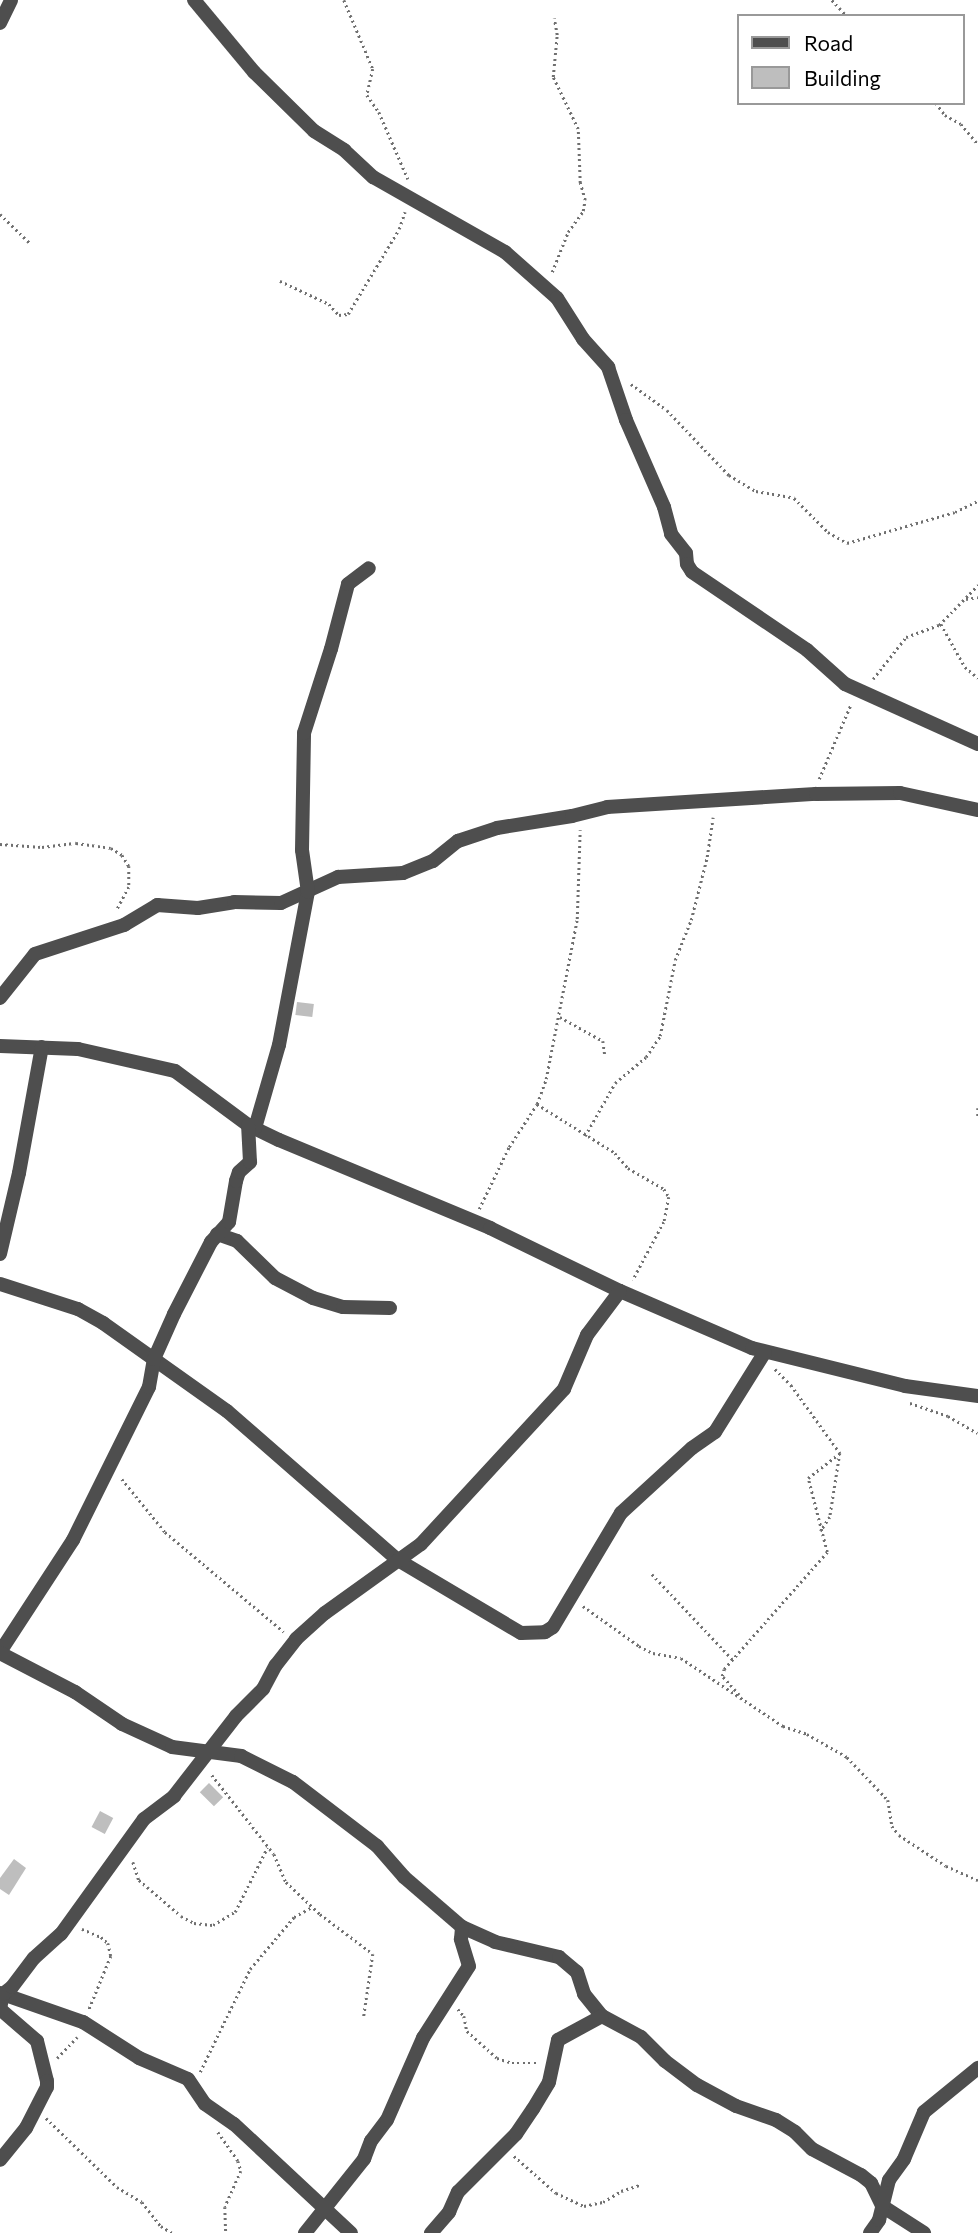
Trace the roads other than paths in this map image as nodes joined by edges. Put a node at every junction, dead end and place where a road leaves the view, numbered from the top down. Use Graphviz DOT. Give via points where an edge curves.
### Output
graph roads {
  1 [pos="11,0"];
  2 [pos="194,0"];
  3 [pos="0,23"];
  4 [pos="369,568"];
  5 [pos="978,744"];
  6 [pos="978,810"];
  7 [pos="308,892"];
  8 [pos="0,998"];
  9 [pos="0,1046"];
  10 [pos="42,1047"];
  11 [pos="251,1126"];
  12 [pos="217,1234"];
  13 [pos="0,1254"];
  14 [pos="0,1284"];
  15 [pos="620,1291"];
  16 [pos="390,1308"];
  17 [pos="764,1354"];
  18 [pos="154,1359"];
  19 [pos="978,1396"];
  20 [pos="398,1560"];
  21 [pos="5,1635"];
  22 [pos="0,1652"];
  23 [pos="206,1755"];
  24 [pos="462,1927"];
  25 [pos="1,1994"];
  26 [pos="0,2009"];
  27 [pos="602,2016"];
  28 [pos="978,2068"];
  29 [pos="0,2160"];
  30 [pos="882,2206"];
  31 [pos="326,2210"];
  32 [pos="305,2233"];
  33 [pos="351,2233"];
  34 [pos="431,2233"];
  35 [pos="870,2233"];
  36 [pos="924,2233"];
  1 -- 3 [label="street"];
  2 -- 5 [label="street" via="254,72 314,131 373,177 407,190 505,252 557,299 608,367 671,534 686,553 689,568 807,650 839,680"];
  4 -- 7 [label="street" via="348,584 304,733 302,850"];
  6 -- 7 [label="street" via="900,793 607,807 497,828 458,841 433,860 404,873 338,877"];
  7 -- 8 [label="street" via="265,905 157,905 124,925 35,954"];
  7 -- 11 [label="street" via="279,1045"];
  9 -- 10 [label="street"];
  10 -- 11 [label="street" via="78,1049 175,1071"];
  10 -- 13 [label="street"];
  11 -- 12 [label="street" via="250,1162 239,1172 229,1222"];
  11 -- 15 [label="street" via="473,1221"];
  12 -- 16 [label="street" via="237,1241 275,1278 313,1298 343,1307"];
  12 -- 18 [label="street"];
  14 -- 18 [label="street" via="78,1308"];
  15 -- 17 [label="street"];
  15 -- 20 [label="street" via="587,1335 564,1389 421,1544"];
  17 -- 19 [label="street" via="905,1386"];
  17 -- 20 [label="street" via="715,1432 621,1513 571,1599 545,1632 521,1633"];
  18 -- 20 [label="street" via="227,1411"];
  18 -- 21 [label="street" via="153,1378 61,1559"];
  20 -- 23 [label="street" via="325,1613 288,1651 263,1689"];
  21 -- 22 [label="street"];
  22 -- 23 [label="street" via="75,1692 122,1724 172,1747"];
  23 -- 24 [label="street" via="242,1756 293,1782 377,1846 404,1877"];
  23 -- 25 [label="street" via="174,1796 147,1816 69,1924"];
  24 -- 27 [label="street" via="495,1942 559,1957 577,1972 584,1994"];
  24 -- 31 [label="street" via="469,1964 409,2065 387,2120"];
  25 -- 26 [label="street"];
  25 -- 31 [label="street" via="84,2023 139,2058 194,2084 205,2104 234,2124"];
  26 -- 29 [label="street" via="37,2041 47,2087"];
  27 -- 30 [label="street" via="641,2037 697,2085 776,2120 813,2149 861,2175 871,2183"];
  27 -- 34 [label="street" via="560,2038 542,2095 520,2130 458,2192"];
  28 -- 30 [label="street" via="924,2112 904,2159 889,2180"];
  30 -- 35 [label="street"];
  30 -- 36 [label="street"];
  31 -- 32 [label="street"];
  31 -- 33 [label="street"];
}
